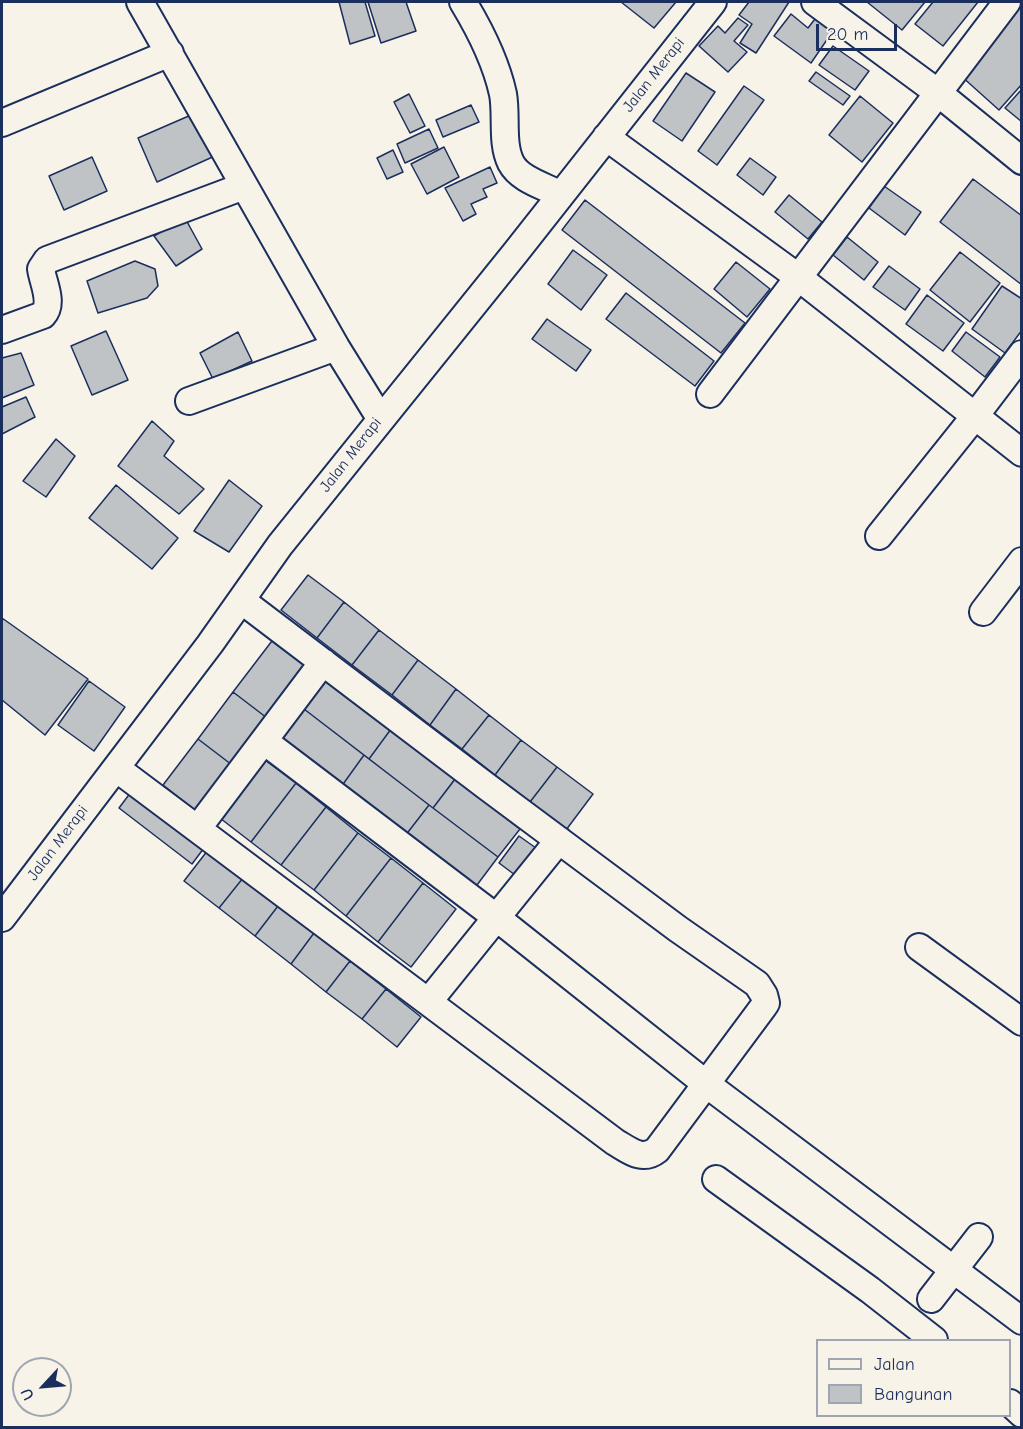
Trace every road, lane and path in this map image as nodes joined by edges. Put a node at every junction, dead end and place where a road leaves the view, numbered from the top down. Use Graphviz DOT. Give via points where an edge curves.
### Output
graph roads {
  1 [pos="140,2"];
  2 [pos="464,2"];
  3 [pos="713,2"];
  4 [pos="815,2"];
  5 [pos="1007,2"];
  6 [pos="170,53"];
  7 [pos="937,92"];
  8 [pos="2,123"];
  9 [pos="606,137"];
  10 [pos="1022,161"];
  11 [pos="244,186"];
  12 [pos="561,195"];
  13 [pos="798,277"];
  14 [pos="2,330"];
  15 [pos="336,347"];
  16 [pos="1022,354"];
  17 [pos="710,394"];
  18 [pos="189,401"];
  19 [pos="975,416"];
  20 [pos="380,418"];
  21 [pos="1022,453"];
  22 [pos="879,536"];
  23 [pos="1022,561"];
  24 [pos="241,600"];
  25 [pos="983,612"];
  26 [pos="323,662"];
  27 [pos="264,741"];
  28 [pos="116,768"];
  29 [pos="198,828"];
  30 [pos="558,840"];
  31 [pos="6,902"];
  32 [pos="497,918"];
  33 [pos="919,947"];
  34 [pos="429,1001"];
  35 [pos="1022,1022"];
  36 [pos="705,1083"];
  37 [pos="716,1179"];
  38 [pos="979,1237"];
  39 [pos="954,1270"];
  40 [pos="932,1299"];
  41 [pos="1022,1321"];
  42 [pos="931,1339"];
  1 -- 6 [label="street"];
  2 -- 12 [label="street" via="497,74 511,162 519,173"];
  3 -- 9 [label="street, Jalan Merapi"];
  4 -- 7 [label="street"];
  5 -- 7 [label="street"];
  6 -- 8 [label="street"];
  6 -- 11 [label="street"];
  7 -- 10 [label="street"];
  7 -- 13 [label="street"];
  9 -- 12 [label="street, Jalan Merapi"];
  9 -- 13 [label="street"];
  11 -- 14 [label="street" via="47,260 41,269 47,310"];
  11 -- 15 [label="street"];
  12 -- 20 [label="street, Jalan Merapi"];
  13 -- 17 [label="street"];
  13 -- 19 [label="street"];
  15 -- 18 [label="street"];
  15 -- 20 [label="street"];
  16 -- 19 [label="street"];
  19 -- 21 [label="street"];
  19 -- 22 [label="street"];
  20 -- 24 [label="street, Jalan Merapi"];
  23 -- 25 [label="street"];
  24 -- 26 [label="street"];
  24 -- 28 [label="street, Jalan Merapi"];
  26 -- 27 [label="street"];
  26 -- 30 [label="street"];
  27 -- 29 [label="street"];
  27 -- 32 [label="street"];
  28 -- 29 [label="street"];
  28 -- 31 [label="street, Jalan Merapi"];
  29 -- 34 [label="street"];
  30 -- 32 [label="street"];
  30 -- 36 [label="street" via="757,984 762,992 766,1004"];
  32 -- 34 [label="street"];
  32 -- 36 [label="street"];
  33 -- 35 [label="street"];
  34 -- 36 [label="street" via="635,1155 645,1156 657,1149"];
  36 -- 39 [label="street"];
  37 -- 42 [label="street"];
  38 -- 39 [label="street"];
  39 -- 40 [label="street"];
  39 -- 41 [label="street"];
}
